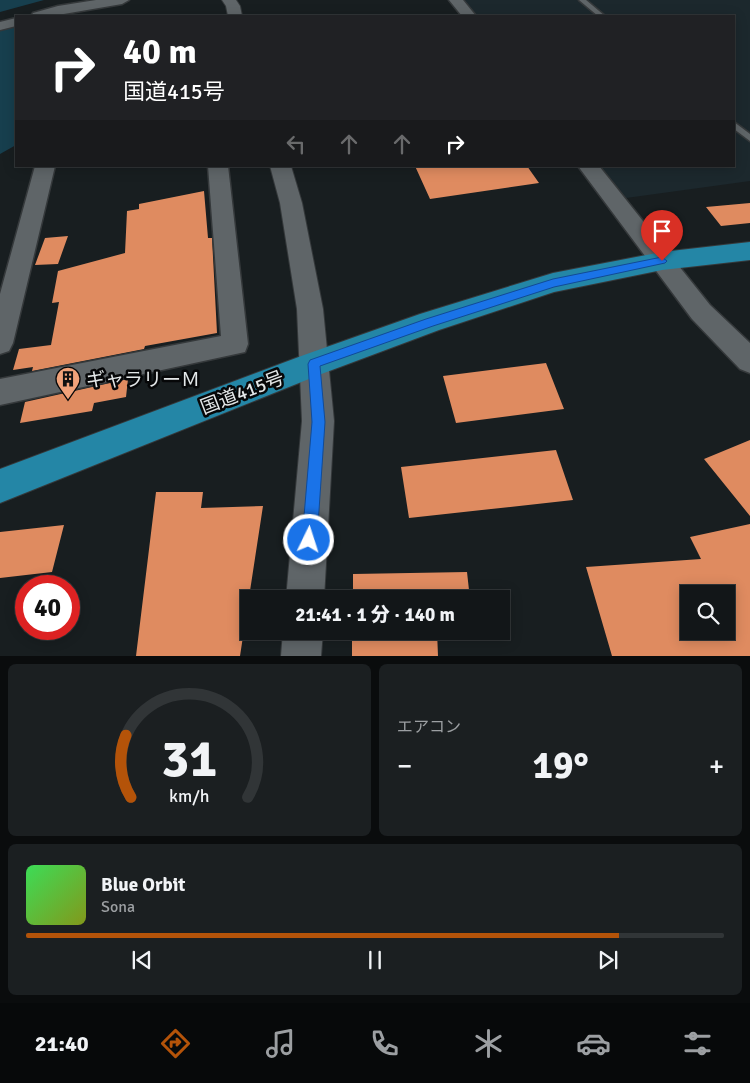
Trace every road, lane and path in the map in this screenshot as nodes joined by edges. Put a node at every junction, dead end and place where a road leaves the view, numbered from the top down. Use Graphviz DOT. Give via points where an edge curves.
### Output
graph roads {
  1 [pos="122,0"];
  2 [pos="229,0"];
  3 [pos="456,0"];
  4 [pos="582,0"];
  5 [pos="87,10"];
  6 [pos="46,15"];
  7 [pos="235,15"];
  8 [pos="469,15"];
  9 [pos="601,15"];
  10 [pos="15,22"];
  11 [pos="0,26"];
  12 [pos="735,126"];
  13 [pos="748,134"];
  14 [pos="44,167"];
  15 [pos="218,167"];
  16 [pos="280,167"];
  17 [pos="589,167"];
  18 [pos="750,250"];
  19 [pos="662,261"];
  20 [pos="0,343"];
  21 [pos="750,361"];
  22 [pos="314,364"];
  23 [pos="0,392"];
  24 [pos="0,486"];
  25 [pos="306,590"];
  26 [pos="302,640"];
  27 [pos="301,656"];
  1 -- 5 [label="street"];
  2 -- 7 [label="street"];
  3 -- 8 [label="street"];
  4 -- 9 [label="lane"];
  5 -- 6 [label="street"];
  10 -- 11 [label="street"];
  12 -- 13 [label="lane"];
  14 -- 20 [label="street"];
  15 -- 23 [label="street" via="235,344"];
  16 -- 22 [label="street" via="291,203 310,309"];
  17 -- 19 [label="street"];
  18 -- 19 [label="highway, 国道415号"];
  19 -- 21 [label="street" via="701,312"];
  19 -- 22 [label="highway, 国道415号" via="553,283 430,322"];
  22 -- 24 [label="highway, 国道415号"];
  22 -- 25 [label="street" via="318,422"];
  26 -- 27 [label="street"];
}
